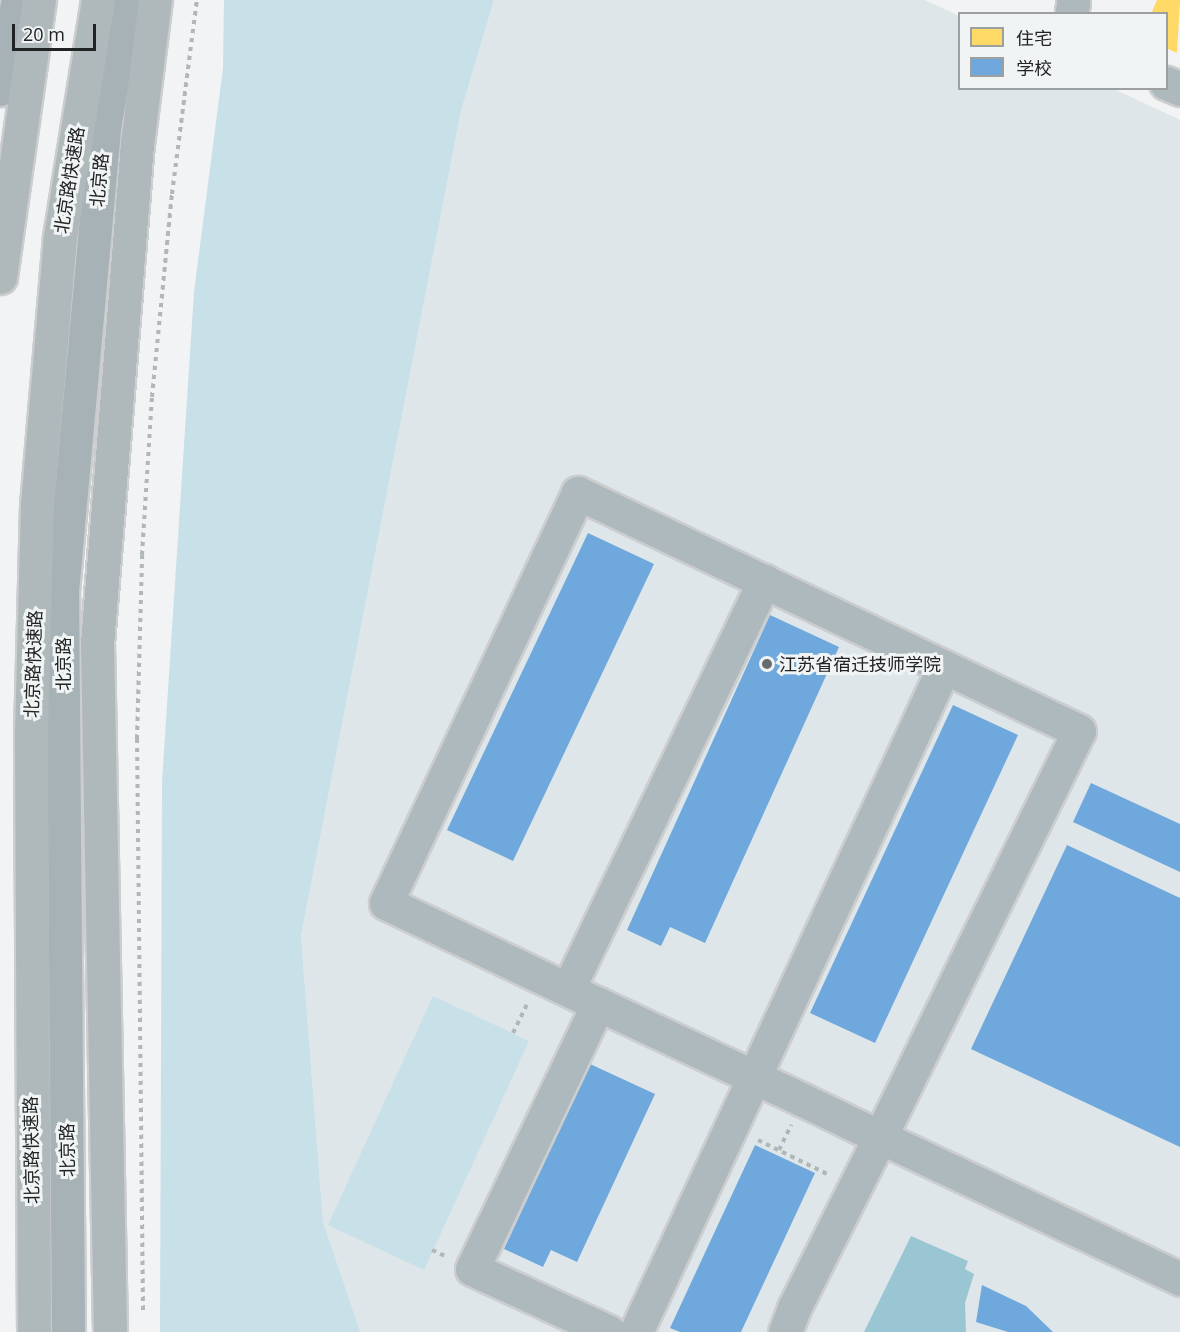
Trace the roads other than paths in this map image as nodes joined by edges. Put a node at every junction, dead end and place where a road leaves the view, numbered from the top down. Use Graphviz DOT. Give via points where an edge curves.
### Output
graph roads {
  1 [pos="18,0"];
  2 [pos="39,0"];
  3 [pos="98,0"];
  4 [pos="127,0"];
  5 [pos="155,0"];
  6 [pos="0,89"];
  7 [pos="0,277"];
  8 [pos="764,581"];
  9 [pos="944,667"];
  10 [pos="568,989"];
  11 [pos="598,1004"];
  12 [pos="754,1077"];
  13 [pos="880,1137"];
  14 [pos="1180,1279"];
  15 [pos="34,1332"];
  16 [pos="68,1332"];
  17 [pos="110,1332"];
  18 [pos="609,1332"];
  19 [pos="636,1332"];
  20 [pos="785,1332"];
  1 -- 6 [label="main road"];
  2 -- 7 [label="highway"];
  3 -- 15 [label="highway, 北京路快速路" via="60,237 37,505 31,734"];
  4 -- 16 [label="main road, 北京路" via="104,127 62,591"];
  5 -- 17 [label="highway" via="136,144 97,644"];
  8 -- 9 [label="lane"];
  8 -- 10 [label="lane"];
  8 -- 10 [label="lane" via="578,493 386,903"];
  9 -- 12 [label="lane"];
  9 -- 13 [label="lane" via="1080,731"];
  10 -- 11 [label="lane"];
  11 -- 12 [label="lane"];
  11 -- 18 [label="lane" via="471,1269"];
  12 -- 13 [label="lane"];
  12 -- 19 [label="lane"];
  13 -- 14 [label="lane"];
  13 -- 20 [label="lane"];
}
